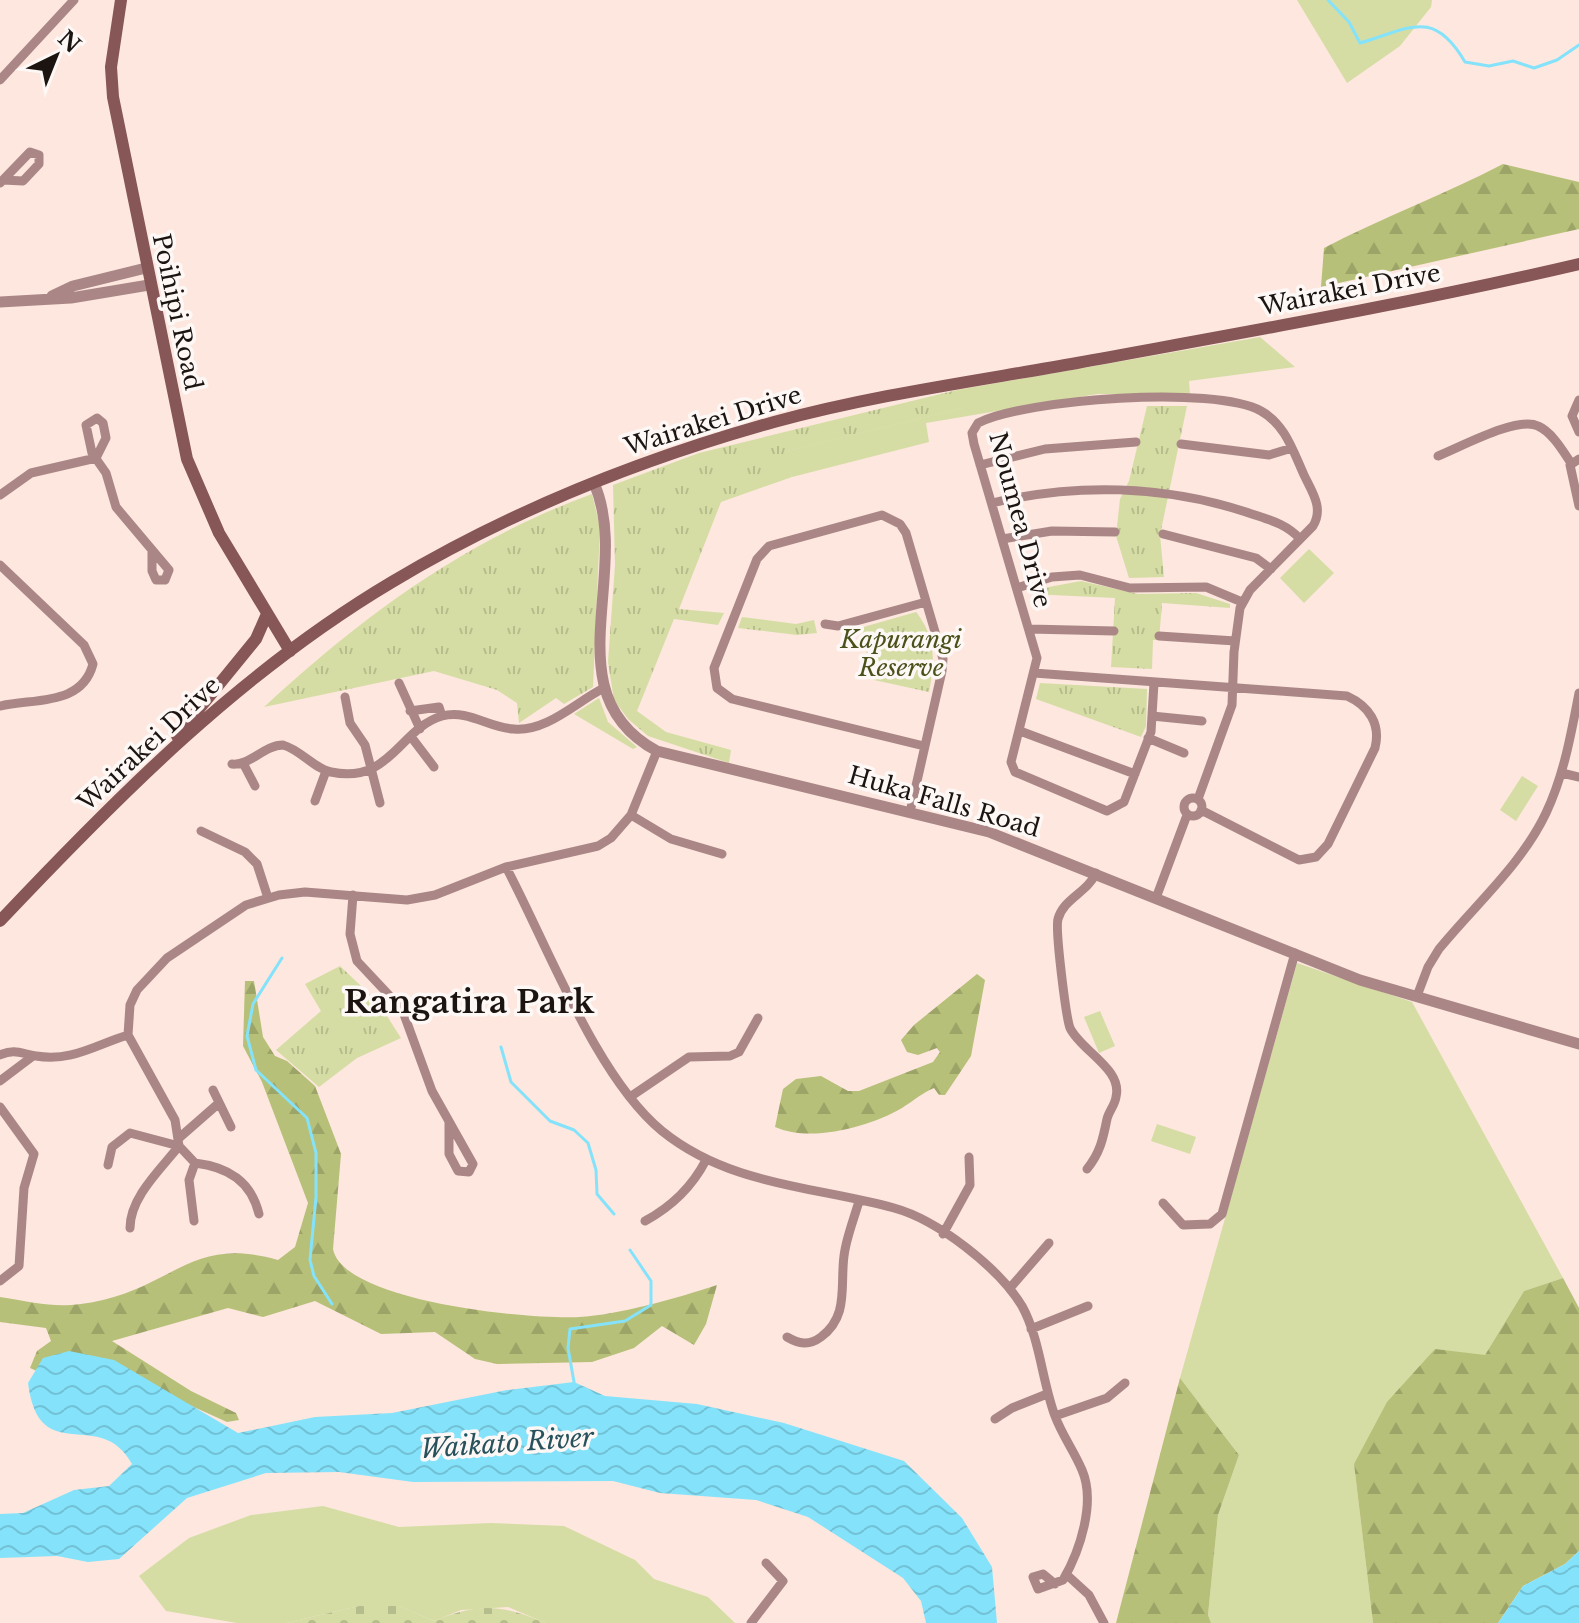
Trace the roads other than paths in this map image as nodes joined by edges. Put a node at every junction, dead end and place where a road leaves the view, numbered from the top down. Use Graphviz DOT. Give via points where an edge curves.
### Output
graph roads {
  1 [pos="74,0"];
  2 [pos="121,0"];
  3 [pos="0,80"];
  4 [pos="1579,264"];
  5 [pos="146,268"];
  6 [pos="149,285"];
  7 [pos="48,298"];
  8 [pos="0,302"];
  9 [pos="1579,400"];
  10 [pos="1579,432"];
  11 [pos="1136,442"];
  12 [pos="1181,444"];
  13 [pos="1292,448"];
  14 [pos="1438,456"];
  15 [pos="1575,461"];
  16 [pos="980,465"];
  17 [pos="594,483"];
  18 [pos="0,495"];
  19 [pos="992,503"];
  20 [pos="1579,504"];
  21 [pos="1115,532"];
  22 [pos="1163,534"];
  23 [pos="1002,539"];
  24 [pos="1300,539"];
  25 [pos="152,551"];
  26 [pos="0,565"];
  27 [pos="1271,569"];
  28 [pos="1017,588"];
  29 [pos="926,602"];
  30 [pos="1242,602"];
  31 [pos="267,614"];
  32 [pos="825,624"];
  33 [pos="1029,629"];
  34 [pos="1114,631"];
  35 [pos="1159,636"];
  36 [pos="1235,641"];
  37 [pos="290,651"];
  38 [pos="1034,673"];
  39 [pos="399,683"];
  40 [pos="1154,683"];
  41 [pos="1234,688"];
  42 [pos="602,689"];
  43 [pos="1579,693"];
  44 [pos="345,697"];
  45 [pos="0,706"];
  46 [pos="410,711"];
  47 [pos="442,716"];
  48 [pos="1152,716"];
  49 [pos="1202,721"];
  50 [pos="420,729"];
  51 [pos="1020,731"];
  52 [pos="412,738"];
  53 [pos="1148,738"];
  54 [pos="924,746"];
  55 [pos="657,751"];
  56 [pos="1184,753"];
  57 [pos="158,760"];
  58 [pos="243,763"];
  59 [pos="232,764"];
  60 [pos="434,767"];
  61 [pos="372,769"];
  62 [pos="326,771"];
  63 [pos="1562,773"];
  64 [pos="1135,774"];
  65 [pos="1579,777"];
  66 [pos="255,786"];
  67 [pos="1198,799"];
  68 [pos="315,801"];
  69 [pos="380,803"];
  70 [pos="1201,810"];
  71 [pos="910,812"];
  72 [pos="631,815"];
  73 [pos="1187,815"];
  74 [pos="201,831"];
  75 [pos="722,854"];
  76 [pos="506,867"];
  77 [pos="1096,873"];
  78 [pos="353,895"];
  79 [pos="268,898"];
  80 [pos="1156,898"];
  81 [pos="0,921"];
  82 [pos="1295,953"];
  83 [pos="1417,996"];
  84 [pos="758,1018"];
  85 [pos="128,1035"];
  86 [pos="1579,1044"];
  87 [pos="0,1055"];
  88 [pos="33,1056"];
  89 [pos="0,1081"];
  90 [pos="213,1090"];
  91 [pos="630,1097"];
  92 [pos="219,1103"];
  93 [pos="0,1107"];
  94 [pos="449,1122"];
  95 [pos="231,1127"];
  96 [pos="179,1142"];
  97 [pos="969,1157"];
  98 [pos="706,1160"];
  99 [pos="195,1163"];
  100 [pos="108,1165"];
  101 [pos="1087,1169"];
  102 [pos="859,1201"];
  103 [pos="1163,1203"];
  104 [pos="259,1214"];
  105 [pos="194,1221"];
  106 [pos="645,1221"];
  107 [pos="130,1228"];
  108 [pos="943,1234"];
  109 [pos="1049,1243"];
  110 [pos="0,1281"];
  111 [pos="1010,1288"];
  112 [pos="1088,1306"];
  113 [pos="1031,1329"];
  114 [pos="787,1337"];
  115 [pos="1125,1383"];
  116 [pos="1047,1394"];
  117 [pos="1055,1416"];
  118 [pos="995,1419"];
  119 [pos="766,1563"];
  120 [pos="1066,1574"];
  121 [pos="1055,1584"];
  122 [pos="751,1623"];
  123 [pos="1104,1623"];
  1 -- 3 [label="street"];
  2 -- 5 [label="main road, Poihipi Road" via="112,53 113,97"];
  4 -- 17 [label="main road, Wairakei Drive" via="820,411"];
  5 -- 6 [label="main road, Poihipi Road"];
  5 -- 7 [label="street" via="73,286"];
  6 -- 7 [label="street"];
  6 -- 31 [label="main road, Poihipi Road" via="196,486"];
  7 -- 8 [label="street"];
  9 -- 10 [label="street" via="1572,416"];
  11 -- 16 [label="street" via="1045,449"];
  12 -- 13 [label="street" via="1269,455"];
  13 -- 16 [label="street, Noumea Drive" via="1273,418 1250,406 1116,398 983,421 972,433"];
  13 -- 24 [label="street, Noumea Drive" via="1318,509 1316,521"];
  14 -- 15 [label="street" via="1530,423 1545,430"];
  15 -- 20 [label="street" via="1570,478"];
  16 -- 19 [label="street, Noumea Drive"];
  17 -- 37 [label="main road, Wairakei Drive" via="549,500 389,583"];
  17 -- 42 [label="street, Huka Falls Road" via="604,515"];
  18 -- 25 [label="street" via="31,473 96,458 116,507"];
  19 -- 23 [label="street, Noumea Drive"];
  19 -- 24 [label="street" via="1070,491 1160,493 1258,516 1283,525"];
  21 -- 23 [label="street" via="1052,531"];
  22 -- 27 [label="street" via="1256,558"];
  23 -- 28 [label="street, Noumea Drive"];
  24 -- 27 [label="street, Noumea Drive"];
  26 -- 45 [label="street" via="84,645 93,664 86,681 68,695"];
  27 -- 30 [label="street, Noumea Drive"];
  28 -- 30 [label="street" via="1080,575 1130,588 1206,587"];
  28 -- 33 [label="street, Noumea Drive"];
  29 -- 32 [label="street" via="838,626"];
  29 -- 54 [label="street" via="943,659"];
  29 -- 54 [label="street" via="906,533 893,518 870,516 776,543 757,559 713,680 723,696 732,699"];
  30 -- 36 [label="street"];
  31 -- 37 [label="main road, Poihipi Road"];
  31 -- 57 [label="main road" via="256,639"];
  33 -- 34 [label="street"];
  33 -- 38 [label="street, Noumea Drive" via="1037,658"];
  35 -- 36 [label="street"];
  36 -- 41 [label="street"];
  37 -- 57 [label="main road, Wairakei Drive"];
  38 -- 40 [label="street"];
  38 -- 51 [label="street, Noumea Drive"];
  39 -- 46 [label="street"];
  40 -- 41 [label="street"];
  40 -- 48 [label="street, Noumea Drive"];
  41 -- 67 [label="street"];
  41 -- 70 [label="street" via="1347,696 1373,717 1375,748 1328,844 1316,857 1299,860"];
  42 -- 47 [label="street" via="545,723 526,728"];
  42 -- 55 [label="street, Huka Falls Road" via="618,721"];
  43 -- 63 [label="street"];
  44 -- 61 [label="street" via="350,723 365,745"];
  46 -- 47 [label="street" via="439,707"];
  46 -- 50 [label="street"];
  47 -- 50 [label="street"];
  48 -- 49 [label="street"];
  48 -- 53 [label="street, Noumea Drive"];
  50 -- 52 [label="street"];
  51 -- 64 [label="street"];
  51 -- 64 [label="street, Noumea Drive" via="1011,762 1018,776 1107,811 1124,802"];
  52 -- 60 [label="street"];
  52 -- 61 [label="street"];
  53 -- 56 [label="street"];
  53 -- 64 [label="street, Noumea Drive"];
  54 -- 71 [label="street"];
  55 -- 71 [label="street, Huka Falls Road"];
  55 -- 72 [label="street"];
  57 -- 81 [label="main road, Wairakei Drive"];
  58 -- 59 [label="street"];
  58 -- 62 [label="street" via="283,745"];
  58 -- 66 [label="street"];
  61 -- 62 [label="street"];
  61 -- 69 [label="street"];
  62 -- 68 [label="street"];
  63 -- 65 [label="street"];
  63 -- 83 [label="street" via="1529,844 1439,949"];
  67 -- 70 [label="street"];
  67 -- 73 [label="street" via="1184,803"];
  70 -- 73 [label="street"];
  71 -- 77 [label="street, Huka Falls Road" via="1012,839"];
  72 -- 75 [label="street" via="671,839"];
  72 -- 76 [label="street" via="598,846"];
  73 -- 80 [label="street"];
  74 -- 79 [label="street" via="245,852 257,864"];
  76 -- 78 [label="street" via="435,895 407,900"];
  76 -- 91 [label="street" via="603,1059"];
  77 -- 80 [label="street, Huka Falls Road"];
  77 -- 101 [label="street" via="1063,907 1056,931 1071,1030 1116,1084 1103,1145"];
  78 -- 79 [label="street" via="305,892"];
  78 -- 94 [label="street" via="352,949 365,972 402,1009"];
  79 -- 85 [label="street" via="225,917 145,978 130,1005"];
  80 -- 82 [label="street, Huka Falls Road"];
  82 -- 83 [label="street, Huka Falls Road"];
  82 -- 103 [label="street" via="1222,1214 1210,1224 1183,1225"];
  83 -- 86 [label="street, Huka Falls Road"];
  84 -- 91 [label="street" via="739,1052 689,1057"];
  85 -- 88 [label="street" via="68,1058"];
  85 -- 96 [label="street" via="175,1120"];
  87 -- 88 [label="street" via="17,1050"];
  88 -- 89 [label="street"];
  90 -- 92 [label="street"];
  91 -- 98 [label="street" via="661,1130"];
  92 -- 95 [label="street"];
  92 -- 96 [label="street"];
  93 -- 110 [label="street" via="34,1154 24,1188 19,1266"];
  94 -- 94 [label="street" via="473,1164 469,1172 458,1171 450,1157"];
  96 -- 99 [label="street"];
  96 -- 100 [label="street" via="130,1133 112,1147"];
  96 -- 107 [label="street" via="139,1200"];
  97 -- 108 [label="street" via="970,1185"];
  98 -- 102 [label="street" via="759,1180"];
  98 -- 106 [label="street" via="684,1191"];
  99 -- 104 [label="street" via="238,1177 255,1195"];
  99 -- 105 [label="street" via="189,1180"];
  102 -- 108 [label="street" via="897,1209"];
  102 -- 114 [label="street" via="844,1253 837,1319 814,1342 800,1344"];
  108 -- 111 [label="street"];
  109 -- 111 [label="street"];
  111 -- 113 [label="street"];
  112 -- 113 [label="street"];
  113 -- 116 [label="street"];
  115 -- 117 [label="street" via="1107,1398"];
  116 -- 117 [label="street"];
  116 -- 118 [label="street"];
  117 -- 120 [label="street" via="1087,1487 1085,1518"];
  119 -- 122 [label="street" via="783,1581"];
  120 -- 121 [label="street"];
  120 -- 123 [label="street" via="1089,1595"];
}
